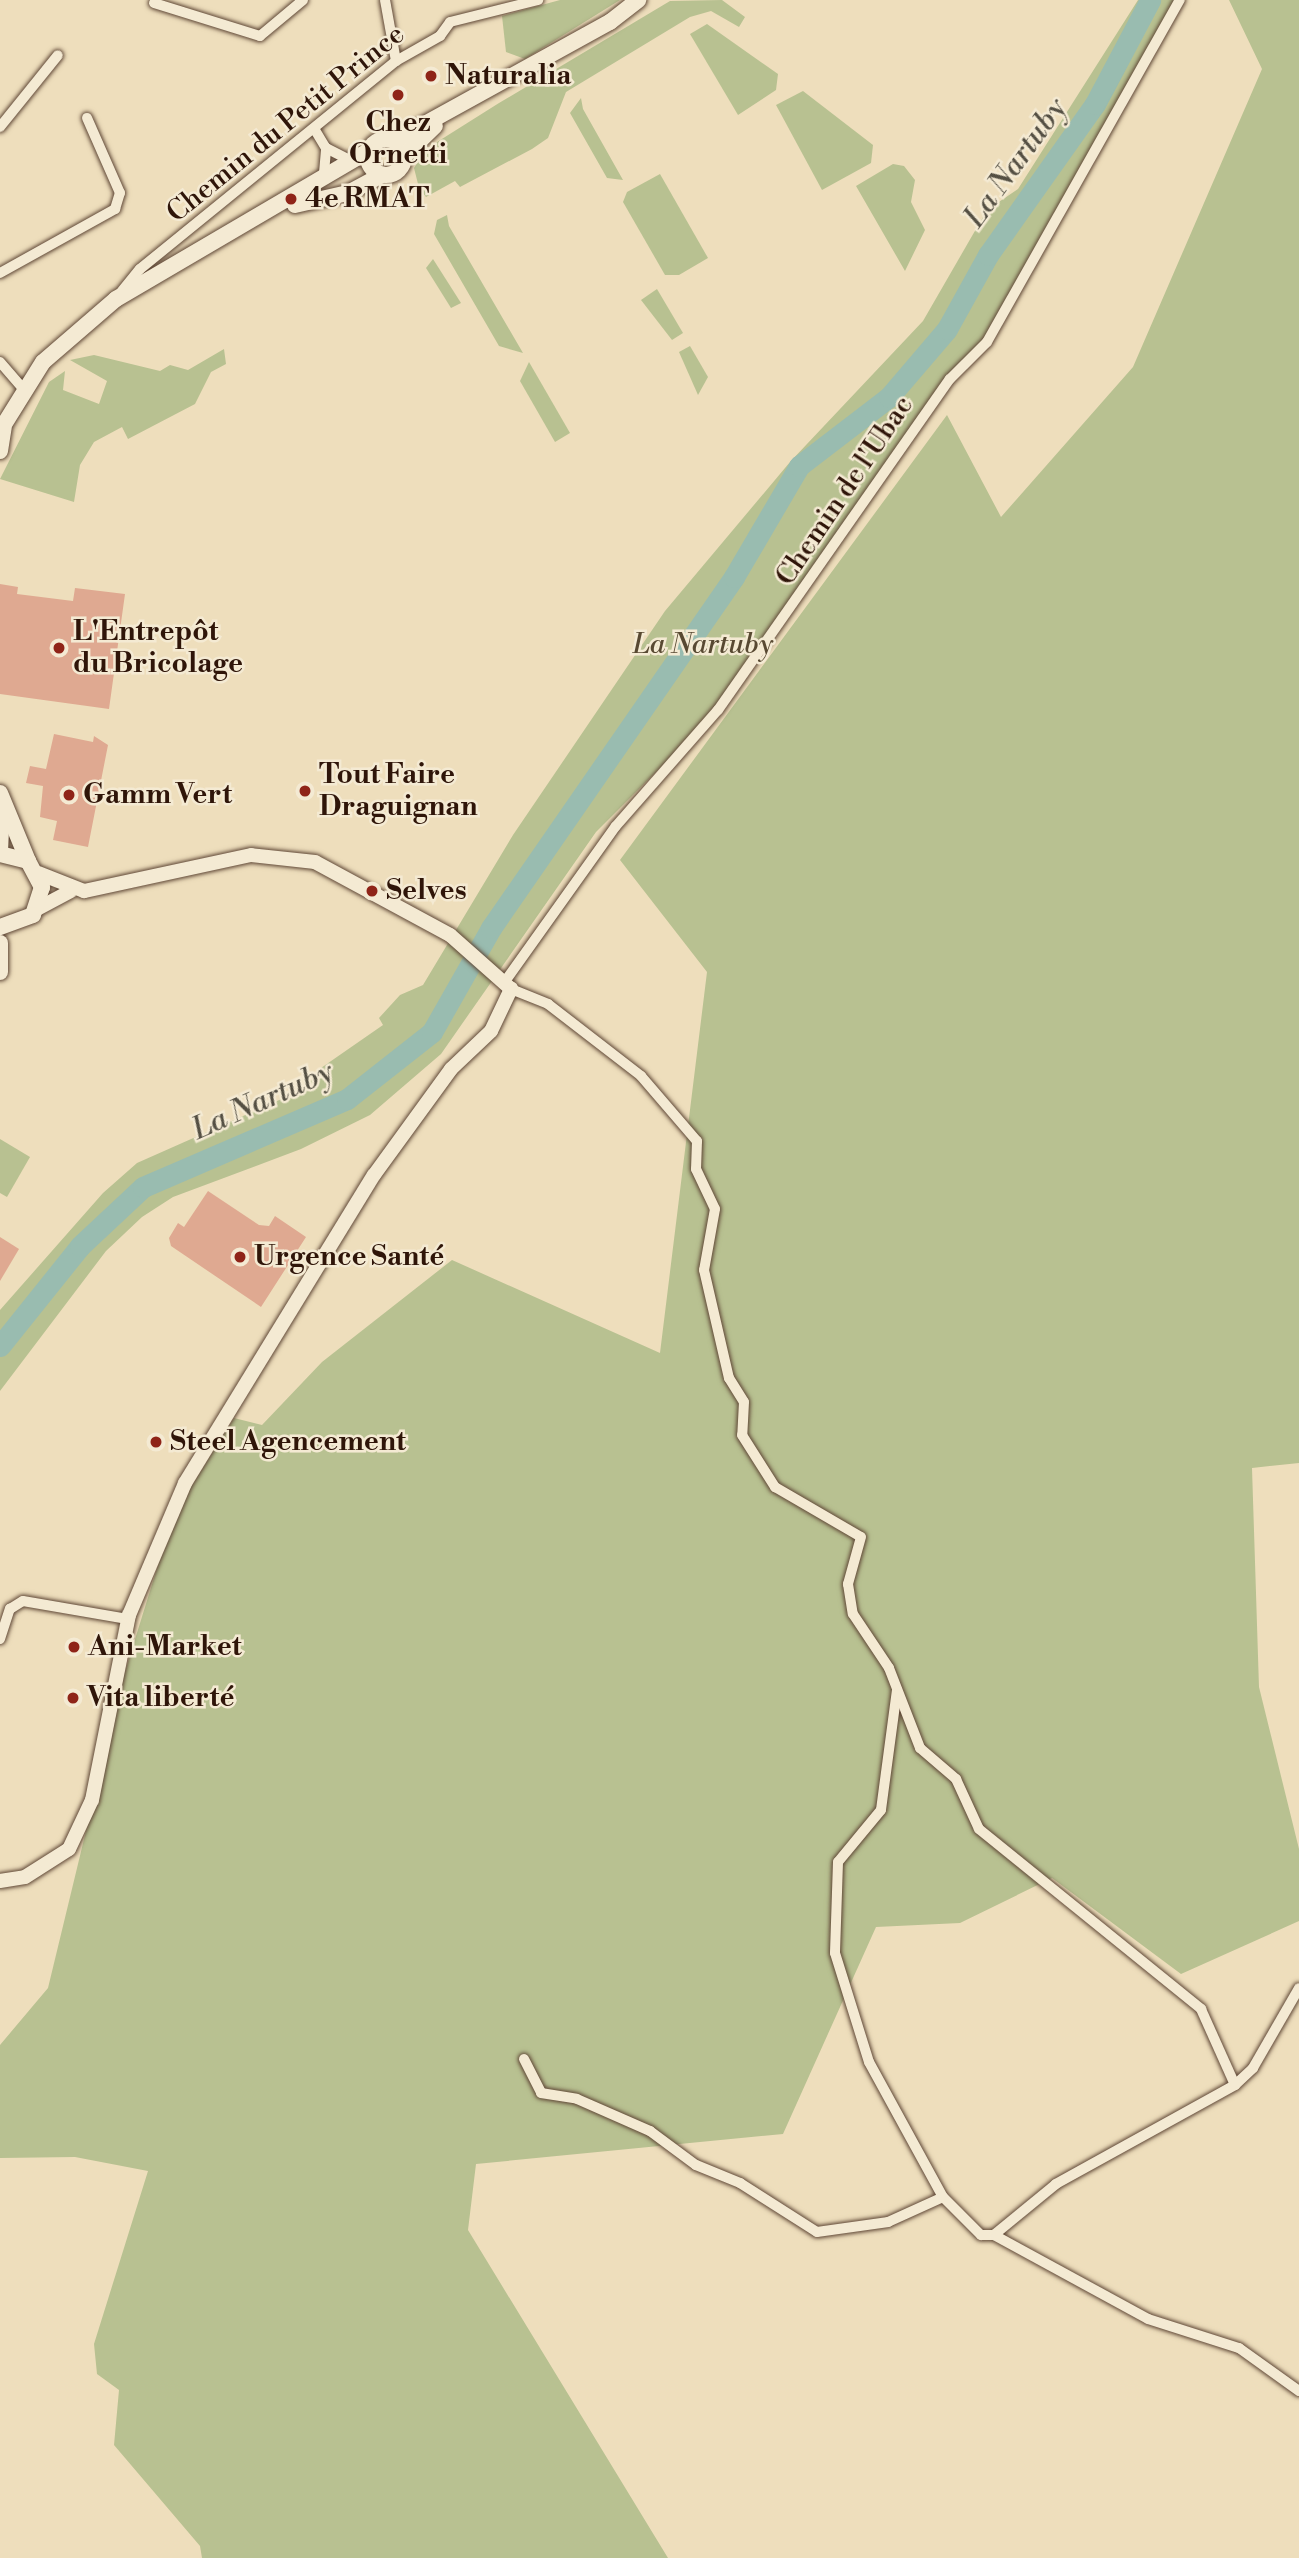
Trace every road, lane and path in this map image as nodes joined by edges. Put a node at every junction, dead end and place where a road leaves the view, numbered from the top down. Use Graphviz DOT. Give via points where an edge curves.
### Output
graph roads {
  1 [pos="303,0"];
  2 [pos="385,0"];
  3 [pos="538,0"];
  4 [pos="638,0"];
  5 [pos="1180,0"];
  6 [pos="154,3"];
  7 [pos="58,55"];
  8 [pos="396,61"];
  9 [pos="444,117"];
  10 [pos="87,118"];
  11 [pos="0,127"];
  12 [pos="315,130"];
  13 [pos="394,141"];
  14 [pos="326,148"];
  15 [pos="368,151"];
  16 [pos="404,156"];
  17 [pos="350,160"];
  18 [pos="324,173"];
  19 [pos="382,175"];
  20 [pos="331,195"];
  21 [pos="267,215"];
  22 [pos="0,273"];
  23 [pos="116,299"];
  24 [pos="0,362"];
  25 [pos="22,387"];
  26 [pos="2,429"];
  27 [pos="0,452"];
  28 [pos="0,793"];
  29 [pos="0,800"];
  30 [pos="0,852"];
  31 [pos="33,867"];
  32 [pos="71,891"];
  33 [pos="37,909"];
  34 [pos="0,927"];
  35 [pos="0,943"];
  36 [pos="0,972"];
  37 [pos="506,981"];
  38 [pos="127,1619"];
  39 [pos="0,1639"];
  40 [pos="897,1688"];
  41 [pos="0,1881"];
  42 [pos="1299,1988"];
  43 [pos="524,2059"];
  44 [pos="1235,2085"];
  45 [pos="943,2197"];
  46 [pos="994,2235"];
  47 [pos="1299,2391"];
  1 -- 6 [label="street" via="260,36"];
  2 -- 8 [label="street"];
  3 -- 8 [label="street, Chemin du Petit Prince" via="450,22 440,36"];
  4 -- 9 [label="main road"];
  5 -- 37 [label="street, Chemin de l'Ubac" via="987,342 942,389 718,710 616,826"];
  7 -- 11 [label="street"];
  8 -- 12 [label="street, Chemin du Petit Prince"];
  9 -- 13 [label="main road"];
  9 -- 16 [label="main road"];
  10 -- 22 [label="street" via="120,193 115,208"];
  12 -- 14 [label="street"];
  12 -- 23 [label="street, Chemin du Petit Prince" via="141,269"];
  13 -- 15 [label="main road" via="380,139"];
  13 -- 16 [label="main road"];
  14 -- 17 [label="street"];
  14 -- 18 [label="street"];
  15 -- 17 [label="main road"];
  15 -- 19 [label="main road" via="371,168"];
  16 -- 19 [label="main road" via="399,170"];
  17 -- 18 [label="main road"];
  18 -- 20 [label="main road"];
  18 -- 21 [label="main road"];
  19 -- 20 [label="main road"];
  20 -- 21 [label="main road"];
  21 -- 23 [label="main road"];
  23 -- 25 [label="main road"];
  24 -- 25 [label="street"];
  25 -- 26 [label="main road"];
  26 -- 27 [label="main road"];
  28 -- 31 [label="main road"];
  29 -- 30 [label="main road" via="5,830"];
  30 -- 31 [label="main road"];
  31 -- 32 [label="street"];
  31 -- 33 [label="main road"];
  32 -- 33 [label="street"];
  32 -- 37 [label="street" via="276,854 315,862 450,935"];
  33 -- 34 [label="main road" via="22,923"];
  35 -- 36 [label="main road"];
  37 -- 38 [label="street" via="491,1031 451,1069 374,1175 219,1422 180,1494"];
  37 -- 40 [label="street" via="548,1004 641,1076 697,1141 696,1169 715,1209 704,1269 729,1378 744,1402 742,1435 775,1487 861,1537 848,1584 853,1614"];
  38 -- 39 [label="street" via="23,1601 10,1609"];
  38 -- 41 [label="street" via="87,1815 69,1849 49,1866"];
  40 -- 44 [label="street" via="920,1748 956,1779 979,1829 1201,2010"];
  40 -- 45 [label="street" via="881,1810 838,1862 835,1953 869,2062"];
  42 -- 44 [label="street" via="1253,2068"];
  43 -- 45 [label="street" via="541,2093 576,2099 650,2132 696,2165 740,2183 817,2232 888,2222"];
  44 -- 46 [label="street" via="1056,2184"];
  45 -- 46 [label="street" via="981,2235"];
  46 -- 47 [label="street" via="1130,2310 1253,2356"];
}
